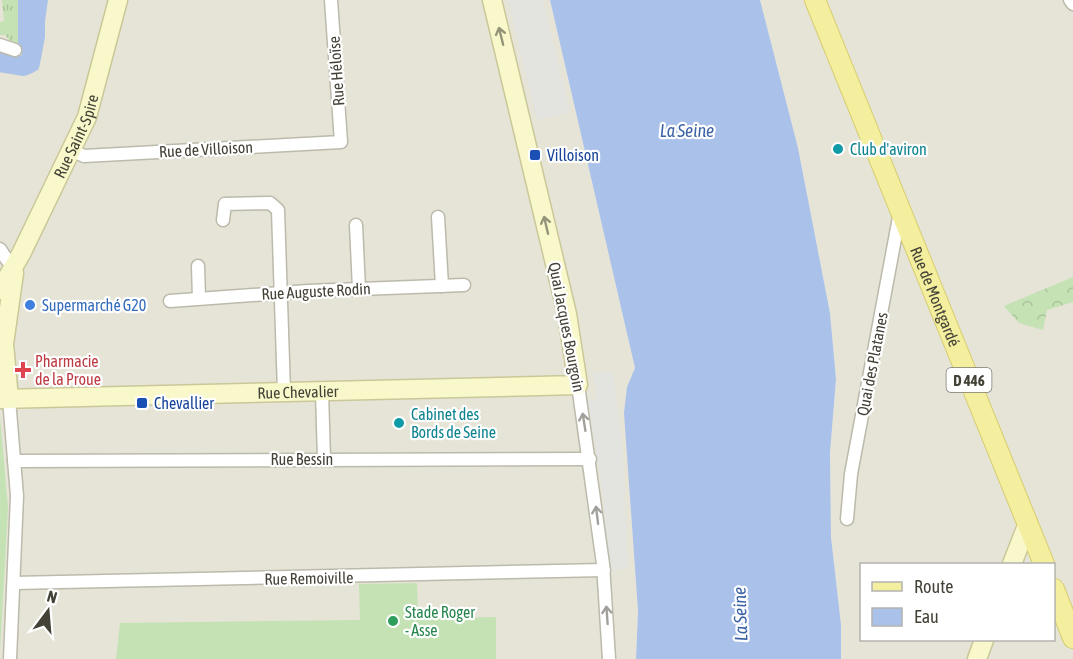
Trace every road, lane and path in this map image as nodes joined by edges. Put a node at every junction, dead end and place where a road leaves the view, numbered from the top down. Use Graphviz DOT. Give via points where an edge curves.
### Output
graph roads {
  1 [pos="118,0"];
  2 [pos="331,0"];
  3 [pos="492,0"];
  4 [pos="815,0"];
  5 [pos="1070,0"];
  6 [pos="1073,4"];
  7 [pos="0,45"];
  8 [pos="15,50"];
  9 [pos="341,142"];
  10 [pos="73,152"];
  11 [pos="900,210"];
  12 [pos="438,217"];
  13 [pos="223,220"];
  14 [pos="356,225"];
  15 [pos="0,249"];
  16 [pos="16,266"];
  17 [pos="198,266"];
  18 [pos="464,285"];
  19 [pos="442,286"];
  20 [pos="359,289"];
  21 [pos="1,291"];
  22 [pos="281,292"];
  23 [pos="199,298"];
  24 [pos="170,301"];
  25 [pos="0,320"];
  26 [pos="2,339"];
  27 [pos="578,385"];
  28 [pos="284,392"];
  29 [pos="322,392"];
  30 [pos="8,399"];
  31 [pos="324,459"];
  32 [pos="590,459"];
  33 [pos="14,461"];
  34 [pos="847,519"];
  35 [pos="1028,523"];
  36 [pos="1041,557"];
  37 [pos="1012,563"];
  38 [pos="604,570"];
  39 [pos="14,583"];
  40 [pos="1055,594"];
  41 [pos="1073,638"];
  42 [pos="983,641"];
  43 [pos="10,659"];
  44 [pos="609,659"];
  45 [pos="977,659"];
  1 -- 10 [label="main road, Rue Saint-Spire" via="102,70"];
  2 -- 9 [label="street, Rue Héloïse"];
  27 -- 3 [label="main road, Quai Jacques Bourgoin, one-way" via="567,314"];
  4 -- 11 [label="main road, D 446"];
  5 -- 6 [label="street"];
  7 -- 8 [label="street"];
  9 -- 10 [label="street, Rue de Villoison" via="84,156"];
  10 -- 16 [label="main road, Rue Saint-Spire"];
  11 -- 34 [label="street, Quai des Platanes" via="851,474"];
  11 -- 35 [label="main road, Rue de Montgardé / D 446"];
  12 -- 19 [label="street"];
  13 -- 22 [label="street" via="225,204 270,203 278,210"];
  14 -- 20 [label="street"];
  15 -- 16 [label="street"];
  16 -- 21 [label="main road, Rue Saint-Spire"];
  16 -- 26 [label="main road, Rue Saint-Spire"];
  17 -- 23 [label="street"];
  18 -- 19 [label="street, Rue Auguste Rodin"];
  19 -- 20 [label="street, Rue Auguste Rodin"];
  20 -- 22 [label="street, Rue Auguste Rodin"];
  22 -- 23 [label="street, Rue Auguste Rodin"];
  22 -- 28 [label="street"];
  23 -- 24 [label="street, Rue Auguste Rodin"];
  25 -- 26 [label="main road"];
  26 -- 30 [label="main road, Rue Saint-Spire"];
  27 -- 29 [label="main road, Rue Chevalier"];
  32 -- 27 [label="street, Quai Jacques Bourgoin, one-way"];
  28 -- 29 [label="main road, Rue Chevalier"];
  28 -- 30 [label="main road, Rue Chevalier"];
  29 -- 31 [label="street"];
  30 -- 33 [label="street"];
  31 -- 32 [label="street, Rue Bessin"];
  31 -- 33 [label="street, Rue Bessin"];
  38 -- 32 [label="street, Quai Jacques Bourgoin, one-way"];
  33 -- 39 [label="street"];
  35 -- 36 [label="main road, Rue de Montgardé / D 446"];
  35 -- 37 [label="main road"];
  38 -- 39 [label="street, Rue Remoiville"];
  44 -- 38 [label="street, Quai Jacques Bourgoin, one-way"];
  39 -- 43 [label="street"];
  40 -- 41 [label="main road"];
  42 -- 45 [label="main road"];
}
